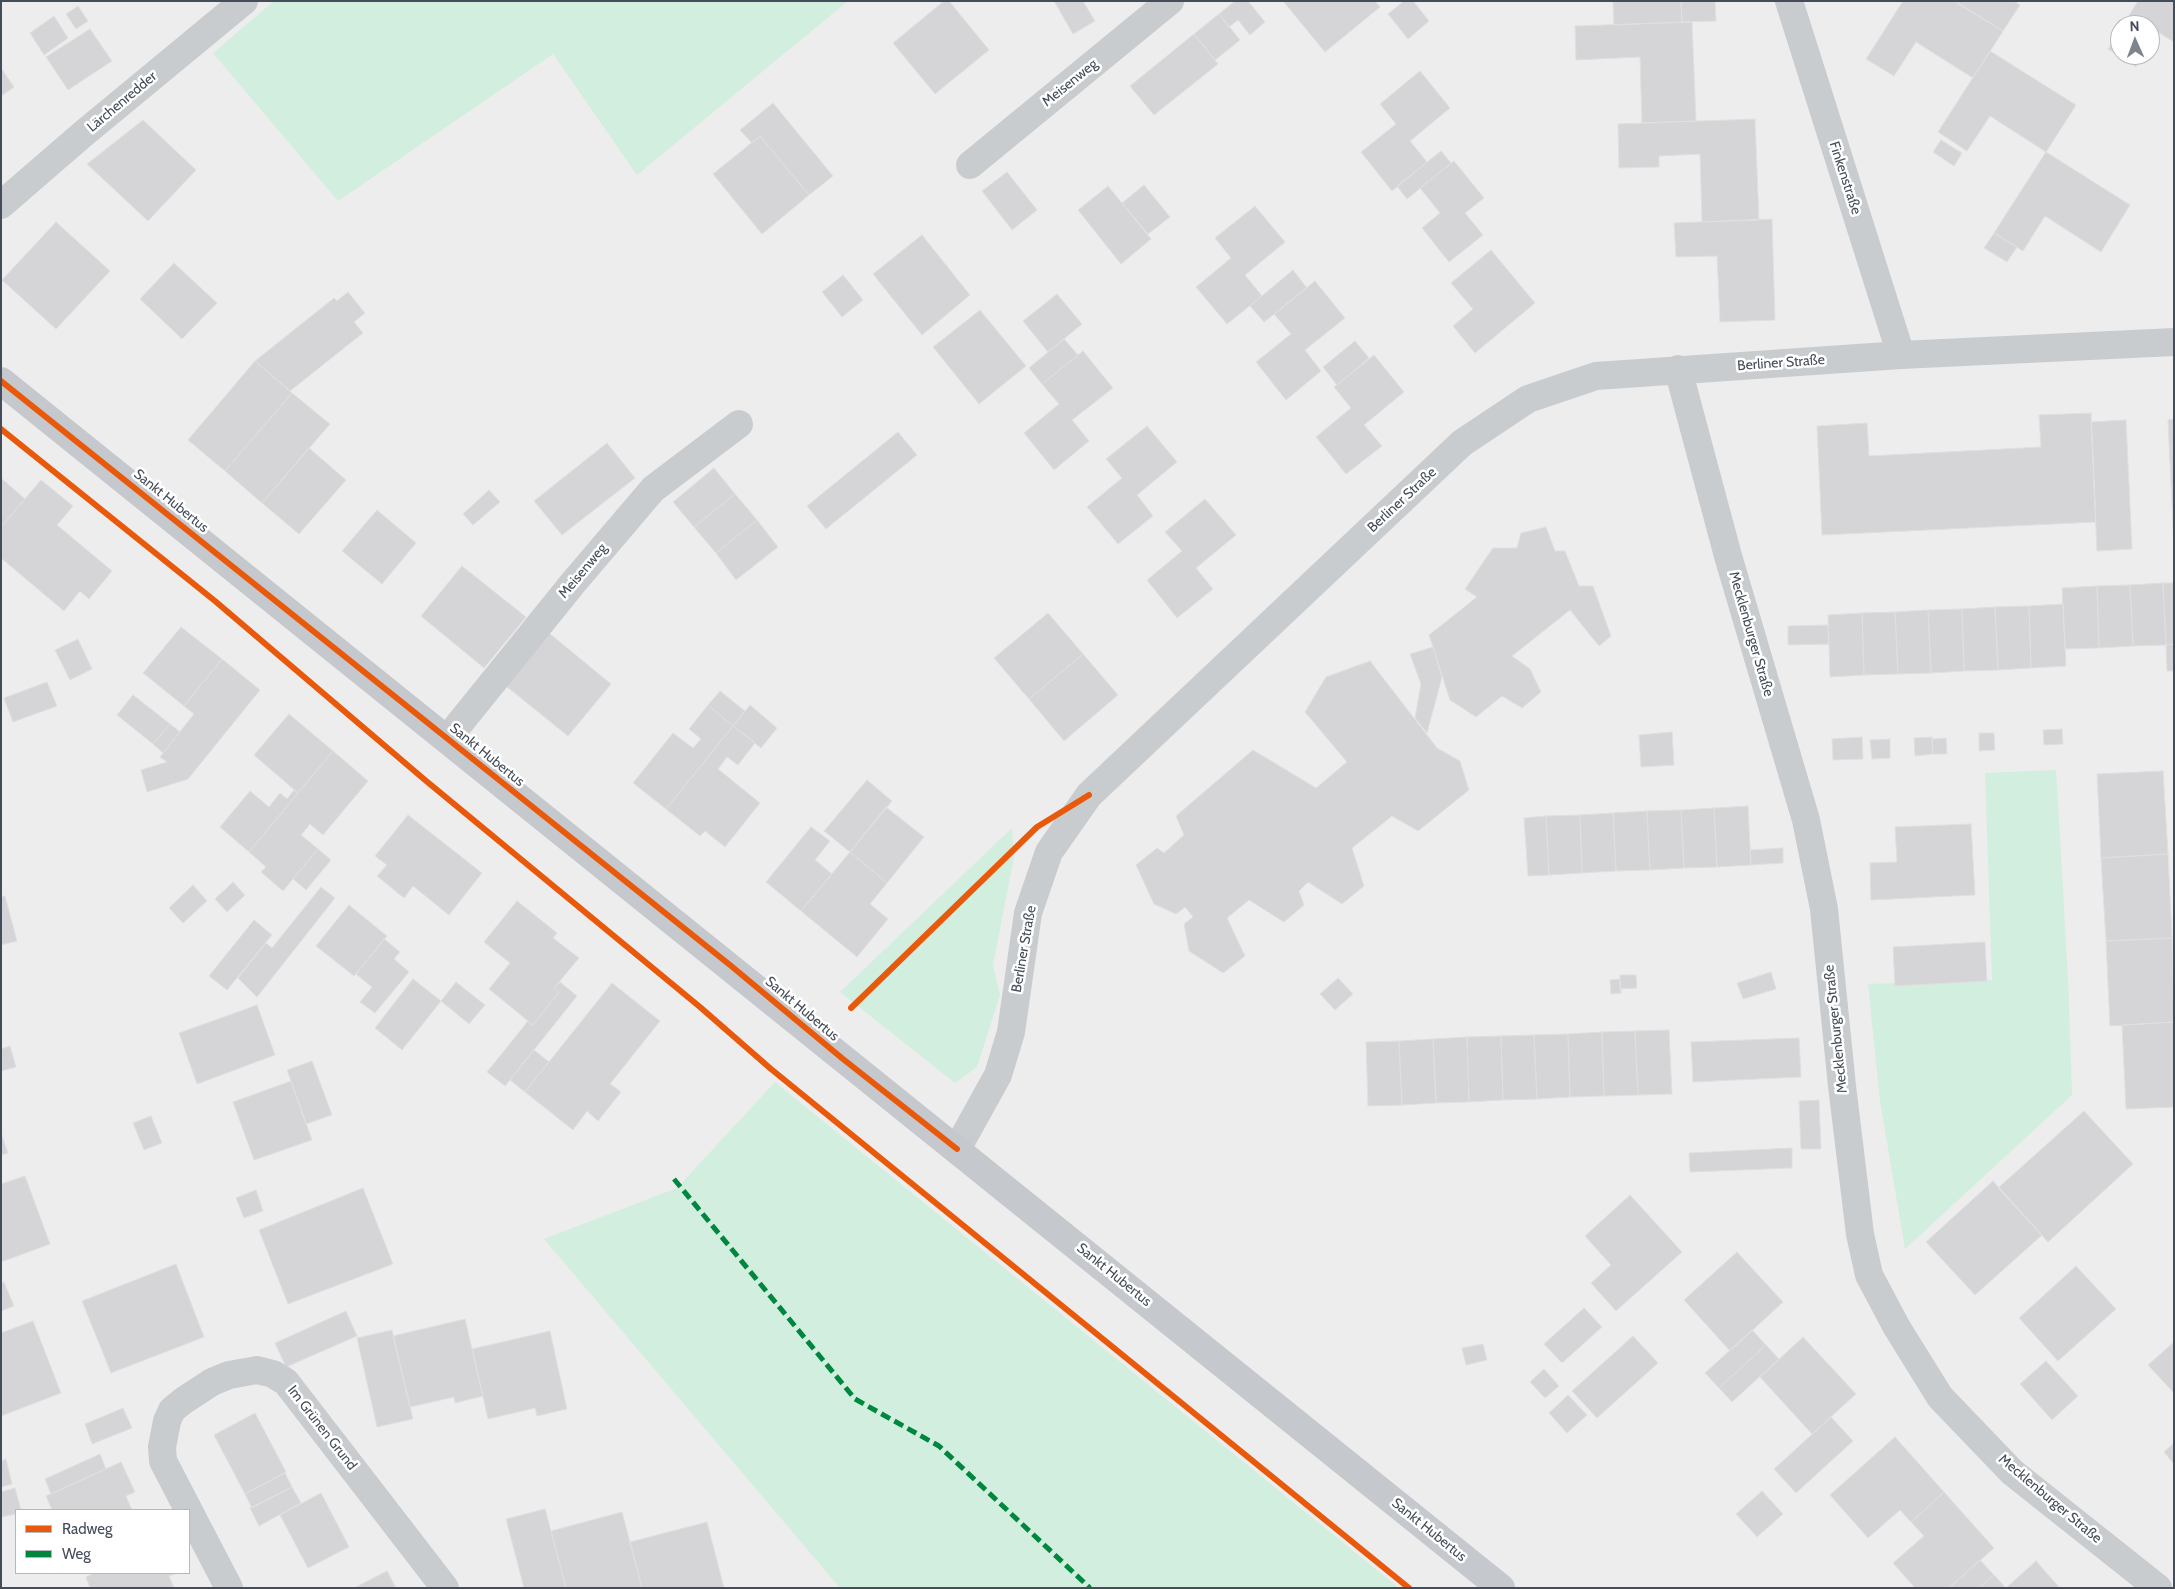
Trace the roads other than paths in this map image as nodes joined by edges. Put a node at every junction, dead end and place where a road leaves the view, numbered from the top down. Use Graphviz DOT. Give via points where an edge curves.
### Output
graph roads {
  1 [pos="244,1"];
  2 [pos="1170,1"];
  3 [pos="1789,1"];
  4 [pos="970,165"];
  5 [pos="1,205"];
  6 [pos="2174,342"];
  7 [pos="1901,355"];
  8 [pos="1678,369"];
  9 [pos="1,381"];
  10 [pos="739,424"];
  11 [pos="447,738"];
  12 [pos="957,1148"];
  13 [pos="189,1509"];
  14 [pos="190,1512"];
  15 [pos="229,1588"];
  16 [pos="445,1588"];
  17 [pos="1501,1588"];
  18 [pos="2158,1588"];
  1 -- 5 [label="street, Lärchenredder"];
  2 -- 4 [label="street, Meisenweg"];
  3 -- 7 [label="street, Finkenstraße"];
  6 -- 7 [label="street, Berliner Straße"];
  7 -- 8 [label="street, Berliner Straße"];
  8 -- 12 [label="street, Berliner Straße" via="1596,376 1528,399 1462,443 1089,794 1049,852 1028,913 1011,1032 998,1076"];
  8 -- 18 [label="street, Mecklenburger Straße" via="1728,556 1808,829 1824,910 1860,1234 1869,1276 1940,1397 2012,1472"];
  9 -- 11 [label="main road, Sankt Hubertus"];
  10 -- 11 [label="street, Meisenweg" via="652,490"];
  11 -- 12 [label="main road, Sankt Hubertus"];
  12 -- 17 [label="main road, Sankt Hubertus"];
  13 -- 16 [label="street, Im Grünen Grund" via="164,1461 162,1447 172,1410 196,1391 220,1379 257,1370 273,1374 286,1382"];
  14 -- 15 [label="street, Im Grünen Grund"];
}
